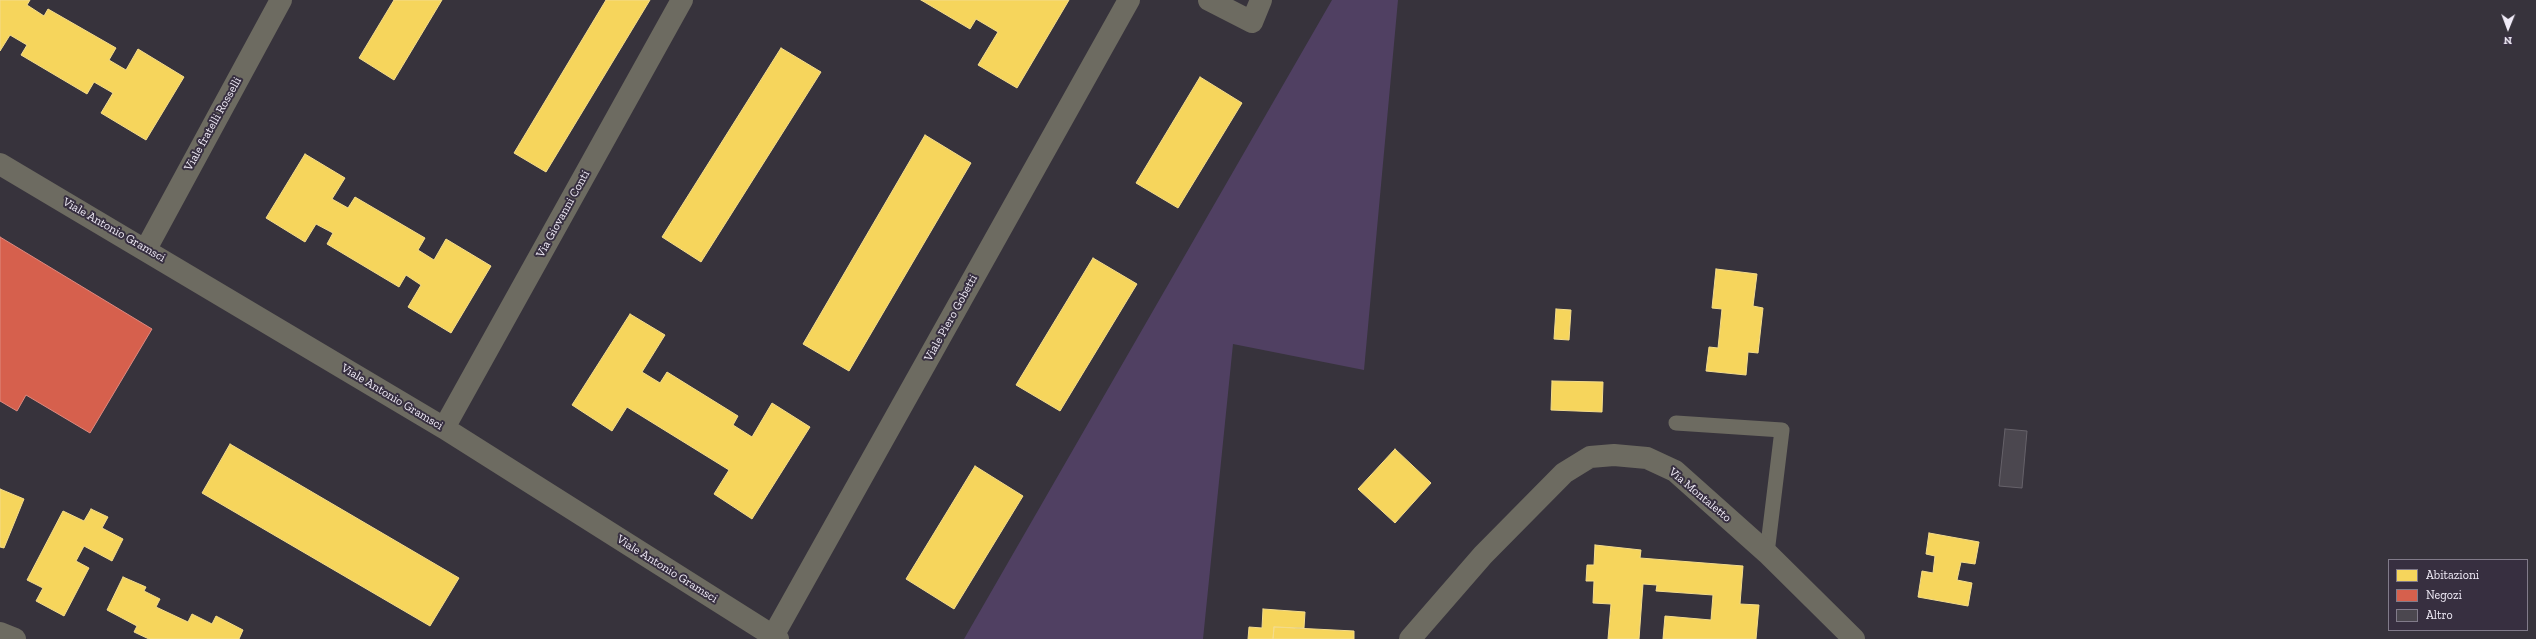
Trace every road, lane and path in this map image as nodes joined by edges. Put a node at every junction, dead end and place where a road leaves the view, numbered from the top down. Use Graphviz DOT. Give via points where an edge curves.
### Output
graph roads {
  1 [pos="281,0"];
  2 [pos="682,0"];
  3 [pos="1129,0"];
  4 [pos="1209,0"];
  5 [pos="1261,0"];
  6 [pos="0,164"];
  7 [pos="146,249"];
  8 [pos="1676,423"];
  9 [pos="444,428"];
  10 [pos="1767,553"];
  11 [pos="0,633"];
  12 [pos="776,637"];
  13 [pos="15,639"];
  14 [pos="1410,639"];
  15 [pos="1854,639"];
  1 -- 7 [label="street, Viale fratelli Rosselli"];
  2 -- 9 [label="street, Via Giovanni Conti"];
  3 -- 12 [label="street, Viale Piero Gobetti"];
  4 -- 5 [label="street" via="1252,22"];
  6 -- 7 [label="street, Viale Antonio Gramsci"];
  7 -- 9 [label="street, Viale Antonio Gramsci"];
  8 -- 10 [label="lane" via="1782,430"];
  9 -- 12 [label="street, Viale Antonio Gramsci"];
  10 -- 14 [label="street, Via Montaletto" via="1675,471 1647,458 1614,455 1590,457 1564,473 1484,555"];
  10 -- 15 [label="street, Via Montaletto"];
  11 -- 13 [label="street"];
}
